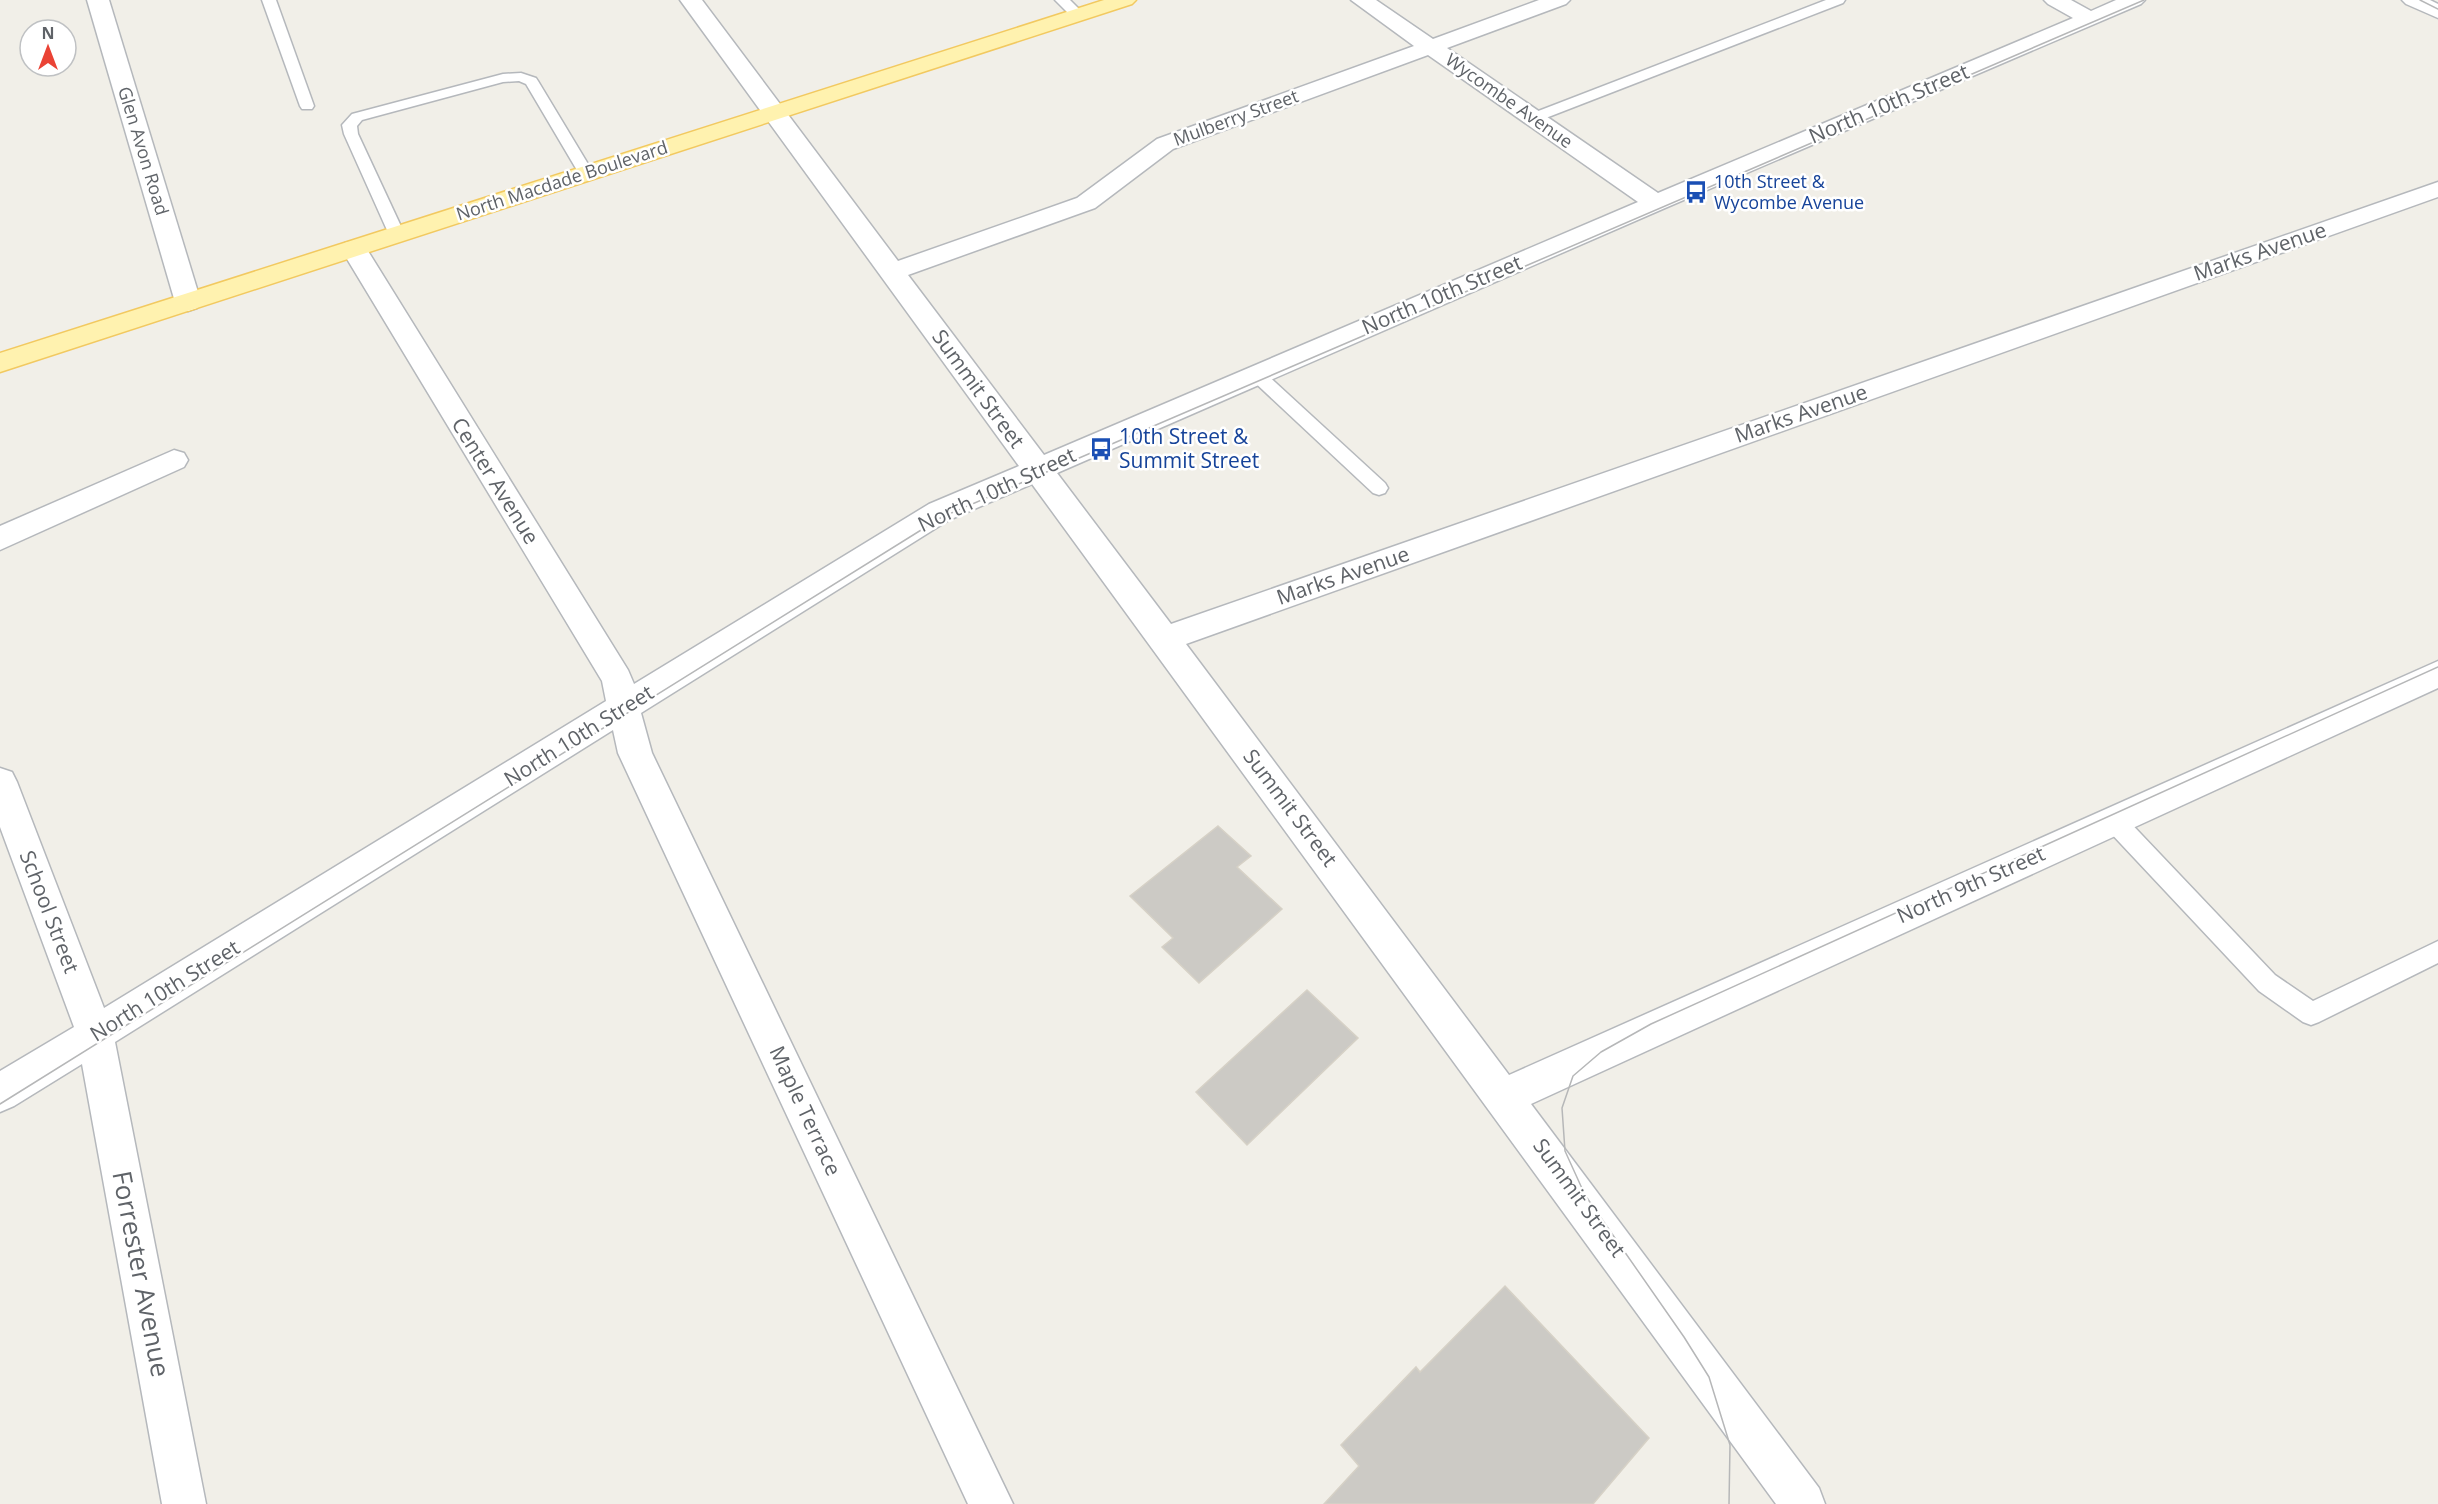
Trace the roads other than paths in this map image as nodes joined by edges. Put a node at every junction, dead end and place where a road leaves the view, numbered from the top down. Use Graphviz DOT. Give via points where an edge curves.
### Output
graph roads {
  1 [pos="98,0"];
  2 [pos="269,0"];
  3 [pos="691,0"];
  4 [pos="1125,0"];
  5 [pos="1362,0"];
  6 [pos="1559,0"];
  7 [pos="1838,0"];
  8 [pos="2055,0"];
  9 [pos="2134,0"];
  10 [pos="2424,2"];
  11 [pos="1070,8"];
  12 [pos="2438,12"];
  13 [pos="2090,19"];
  14 [pos="1430,46"];
  15 [pos="307,106"];
  16 [pos="774,113"];
  17 [pos="1533,118"];
  18 [pos="586,174"];
  19 [pos="2438,189"];
  20 [pos="1656,203"];
  21 [pos="397,234"];
  22 [pos="354,249"];
  23 [pos="892,272"];
  24 [pos="188,302"];
  25 [pos="0,363"];
  26 [pos="1257,375"];
  27 [pos="174,460"];
  28 [pos="1038,469"];
  29 [pos="1379,488"];
  30 [pos="0,539"];
  31 [pos="1165,639"];
  32 [pos="2438,674"];
  33 [pos="625,712"];
  34 [pos="0,782"];
  35 [pos="2114,821"];
  36 [pos="2438,952"];
  37 [pos="96,1038"];
  38 [pos="0,1093"];
  39 [pos="1504,1097"];
  40 [pos="1789,1498"];
  41 [pos="184,1504"];
  42 [pos="992,1504"];
  1 -- 24 [label="street, Glen Avon Road"];
  2 -- 15 [label="lane"];
  3 -- 16 [label="street, Summit Street"];
  4 -- 11 [label="main road, North Macdade Boulevard"];
  5 -- 14 [label="street, Wycombe Avenue"];
  6 -- 14 [label="street, Mulberry Street"];
  7 -- 17 [label="lane"];
  8 -- 13 [label="street"];
  9 -- 13 [label="street, North 10th Street"];
  10 -- 12 [label="street"];
  11 -- 16 [label="main road, North Macdade Boulevard"];
  13 -- 20 [label="street, North 10th Street"];
  14 -- 17 [label="street, Wycombe Avenue"];
  14 -- 23 [label="street, Mulberry Street" via="1165,144 1086,203"];
  16 -- 18 [label="main road, North Macdade Boulevard"];
  16 -- 23 [label="street, Summit Street"];
  17 -- 20 [label="street, Wycombe Avenue"];
  18 -- 21 [label="main road, North Macdade Boulevard"];
  18 -- 21 [label="lane" via="531,81 522,77 503,78 357,117 349,125 351,134"];
  19 -- 31 [label="street, Marks Avenue"];
  20 -- 26 [label="street, North 10th Street"];
  21 -- 22 [label="main road, North Macdade Boulevard"];
  22 -- 24 [label="main road, North Macdade Boulevard"];
  22 -- 33 [label="street, Center Avenue" via="617,679"];
  23 -- 28 [label="street, Summit Street"];
  24 -- 25 [label="main road, North Macdade Boulevard"];
  26 -- 28 [label="street, North 10th Street"];
  26 -- 29 [label="lane"];
  27 -- 30 [label="street"];
  28 -- 31 [label="street, Summit Street"];
  28 -- 33 [label="street, North 10th Street" via="939,512"];
  31 -- 39 [label="street, Summit Street"];
  32 -- 35 [label="street, North 9th Street"];
  33 -- 37 [label="street, North 10th Street"];
  33 -- 42 [label="street, Maple Terrace" via="635,753"];
  34 -- 37 [label="street, School Street"];
  35 -- 36 [label="lane" via="2267,983 2311,1014"];
  35 -- 39 [label="street, North 9th Street"];
  37 -- 38 [label="street, North 10th Street"];
  37 -- 41 [label="street, Forrester Avenue"];
  39 -- 40 [label="street, Summit Street"];
}
